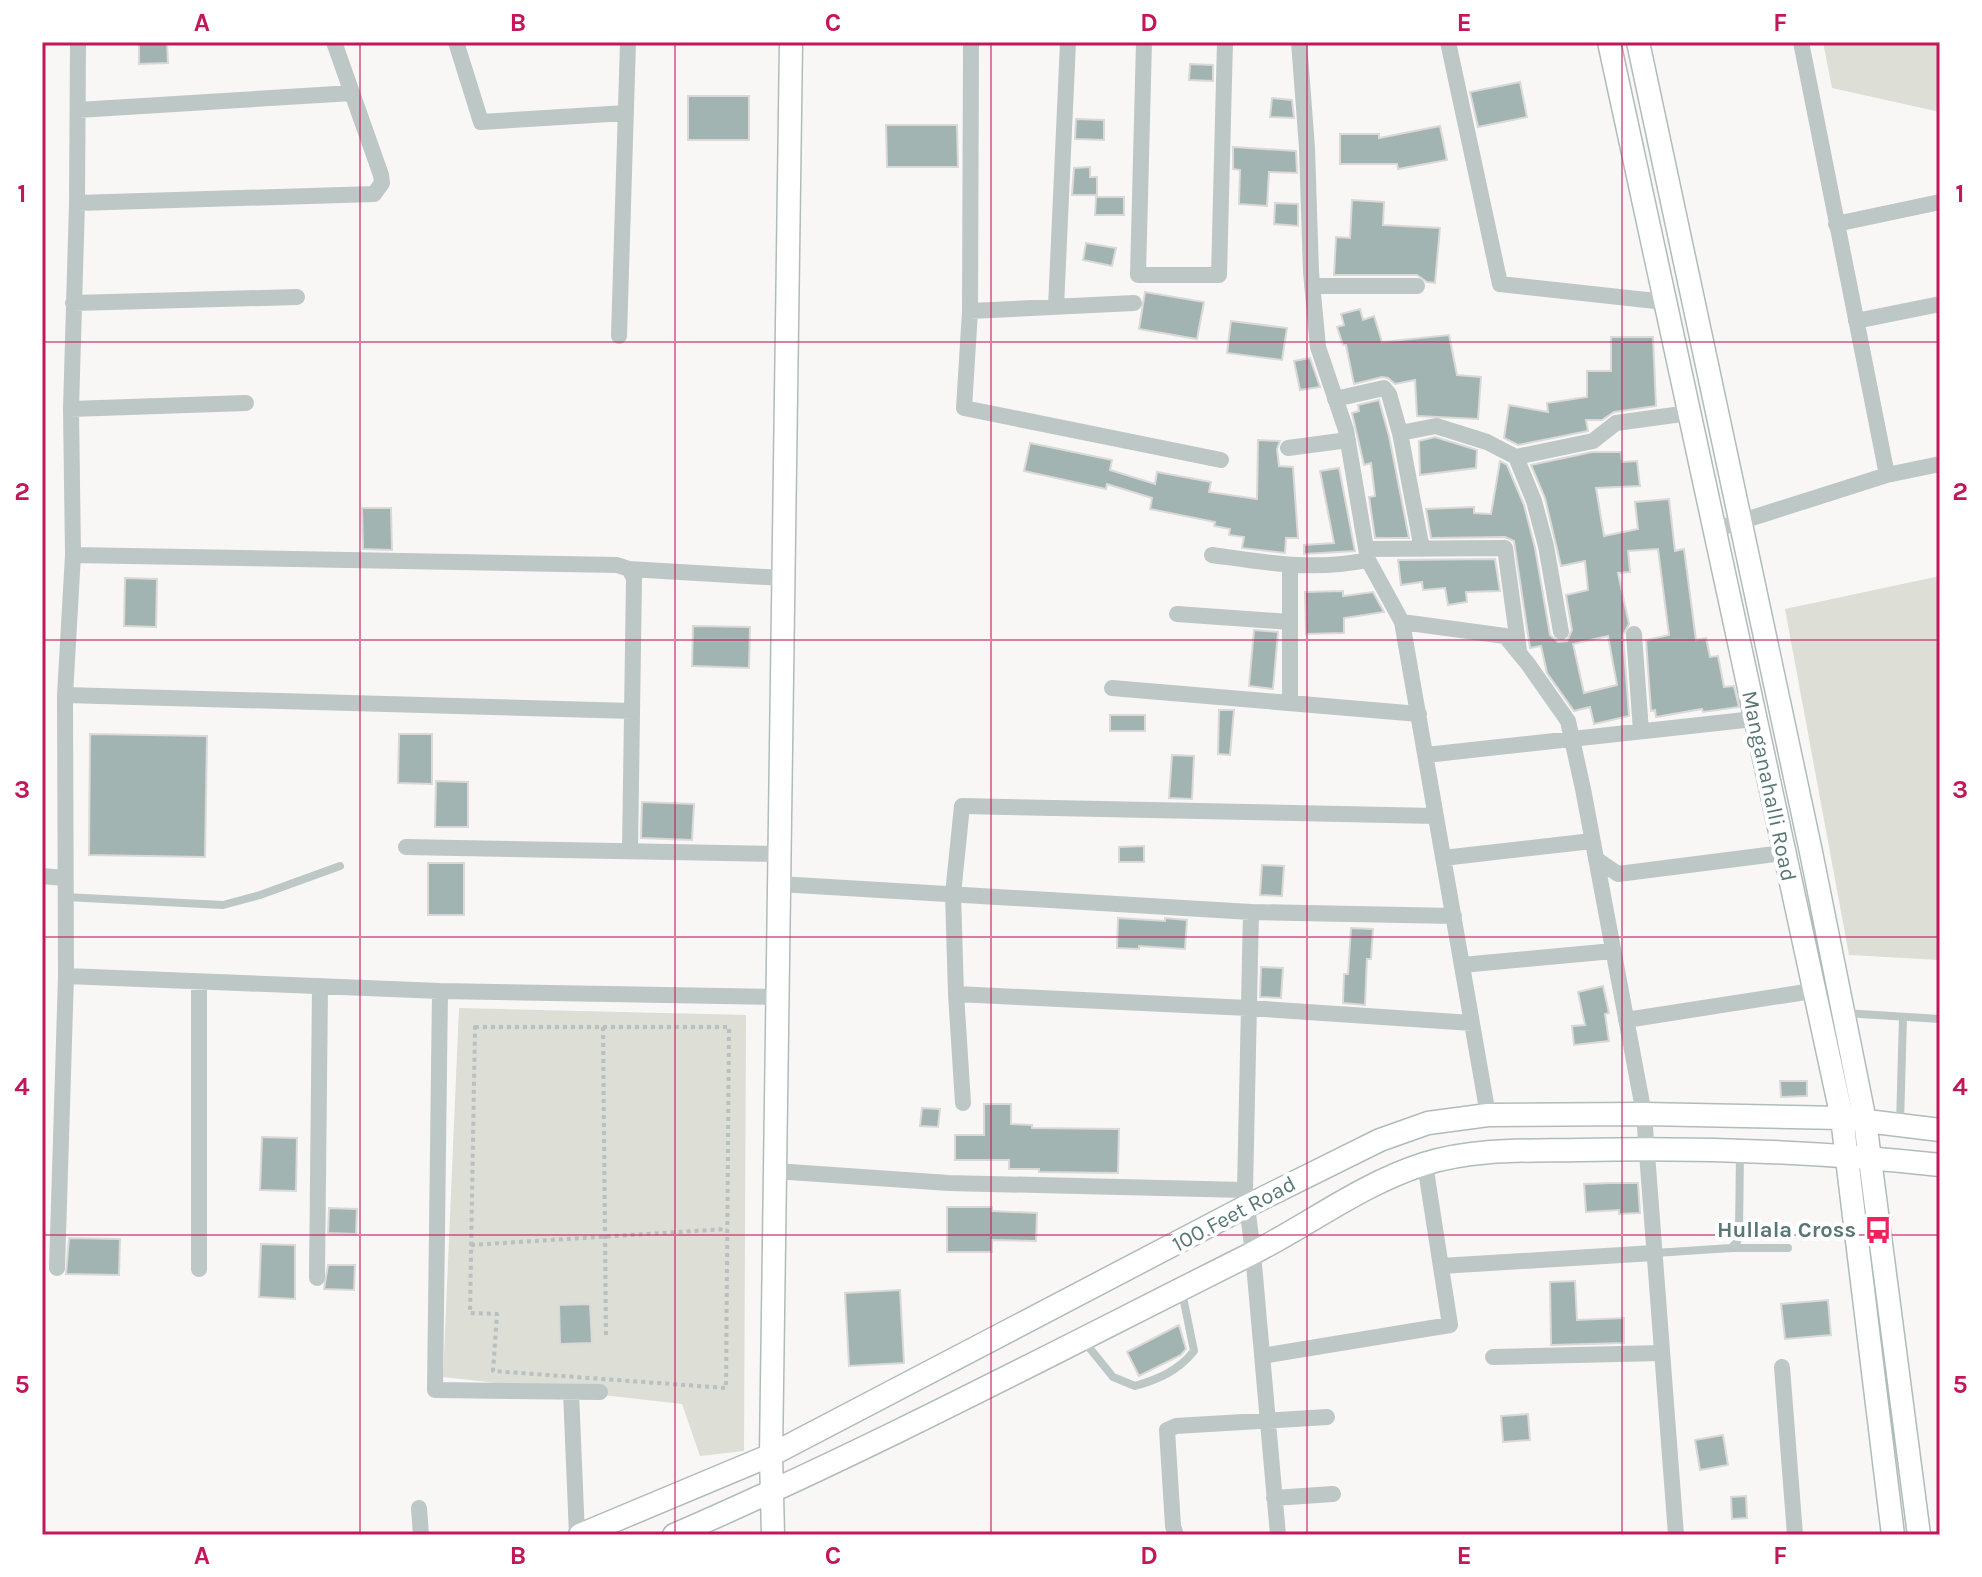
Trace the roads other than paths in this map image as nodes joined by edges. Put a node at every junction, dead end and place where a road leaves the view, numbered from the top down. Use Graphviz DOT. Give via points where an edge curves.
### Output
graph roads {
  1 [pos="78,42"];
  2 [pos="334,42"];
  3 [pos="456,42"];
  4 [pos="628,42"];
  5 [pos="791,42"];
  6 [pos="971,42"];
  7 [pos="1068,42"];
  8 [pos="1144,42"];
  9 [pos="1225,42"];
  10 [pos="1299,42"];
  11 [pos="1448,42"];
  12 [pos="1609,42"];
  13 [pos="1638,42"];
  14 [pos="1801,42"];
  15 [pos="352,93"];
  16 [pos="78,110"];
  17 [pos="626,113"];
  18 [pos="1940,202"];
  19 [pos="77,203"];
  20 [pos="1836,224"];
  21 [pos="1312,286"];
  22 [pos="1417,286"];
  23 [pos="297,297"];
  24 [pos="1665,302"];
  25 [pos="73,303"];
  26 [pos="1134,303"];
  27 [pos="1940,304"];
  28 [pos="1056,307"];
  29 [pos="970,311"];
  30 [pos="1856,321"];
  31 [pos="619,336"];
  32 [pos="1335,399"];
  33 [pos="246,403"];
  34 [pos="71,409"];
  35 [pos="1689,413"];
  36 [pos="1400,433"];
  37 [pos="1348,440"];
  38 [pos="1288,448"];
  39 [pos="1516,457"];
  40 [pos="1221,460"];
  41 [pos="1940,464"];
  42 [pos="1887,475"];
  43 [pos="1742,522"];
  44 [pos="1714,530"];
  45 [pos="1422,549"];
  46 [pos="73,555"];
  47 [pos="1212,555"];
  48 [pos="1367,555"];
  49 [pos="1290,566"];
  50 [pos="629,569"];
  51 [pos="783,578"];
  52 [pos="1177,614"];
  53 [pos="1290,622"];
  54 [pos="1402,622"];
  55 [pos="1561,632"];
  56 [pos="1634,634"];
  57 [pos="1519,652"];
  58 [pos="1112,688"];
  59 [pos="65,695"];
  60 [pos="1290,703"];
  61 [pos="632,711"];
  62 [pos="1419,714"];
  63 [pos="1754,719"];
  64 [pos="1641,731"];
  65 [pos="1572,739"];
  66 [pos="1426,755"];
  67 [pos="1436,816"];
  68 [pos="1592,841"];
  69 [pos="406,847"];
  70 [pos="630,851"];
  71 [pos="1783,853"];
  72 [pos="779,854"];
  73 [pos="1443,858"];
  74 [pos="1596,859"];
  75 [pos="340,866"];
  76 [pos="42,876"];
  77 [pos="64,878"];
  78 [pos="779,884"];
  79 [pos="953,894"];
  80 [pos="65,897"];
  81 [pos="1251,912"];
  82 [pos="1454,916"];
  83 [pos="1613,951"];
  84 [pos="1462,965"];
  85 [pos="66,976"];
  86 [pos="199,982"];
  87 [pos="320,986"];
  88 [pos="440,991"];
  89 [pos="1812,991"];
  90 [pos="956,994"];
  91 [pos="777,997"];
  92 [pos="1248,1008"];
  93 [pos="1843,1013"];
  94 [pos="1903,1017"];
  95 [pos="1940,1019"];
  96 [pos="1626,1020"];
  97 [pos="1472,1023"];
  98 [pos="963,1103"];
  99 [pos="1644,1114"];
  100 [pos="1488,1115"];
  101 [pos="1842,1118"];
  102 [pos="1865,1121"];
  103 [pos="1900,1126"];
  104 [pos="1940,1130"];
  105 [pos="1644,1149"];
  106 [pos="1740,1152"];
  107 [pos="1845,1155"];
  108 [pos="1869,1157"];
  109 [pos="1425,1164"];
  110 [pos="1940,1165"];
  111 [pos="775,1171"];
  112 [pos="1245,1198"];
  113 [pos="1731,1248"];
  114 [pos="1788,1248"];
  115 [pos="1253,1253"];
  116 [pos="1654,1253"];
  117 [pos="1441,1266"];
  118 [pos="57,1268"];
  119 [pos="199,1269"];
  120 [pos="317,1278"];
  121 [pos="1181,1288"];
  122 [pos="1083,1340"];
  123 [pos="1661,1353"];
  124 [pos="1262,1356"];
  125 [pos="1493,1357"];
  126 [pos="1782,1367"];
  127 [pos="571,1392"];
  128 [pos="600,1392"];
  129 [pos="1327,1417"];
  130 [pos="1267,1421"];
  131 [pos="771,1455"];
  132 [pos="773,1492"];
  133 [pos="1333,1494"];
  134 [pos="1274,1498"];
  135 [pos="419,1508"];
  136 [pos="421,1535"];
  137 [pos="578,1535"];
  138 [pos="674,1535"];
  139 [pos="773,1535"];
  140 [pos="1176,1535"];
  141 [pos="1278,1535"];
  142 [pos="1676,1535"];
  143 [pos="1795,1535"];
  144 [pos="1893,1535"];
  145 [pos="1919,1535"];
  1 -- 16 [label="street"];
  2 -- 15 [label="street"];
  3 -- 17 [label="street" via="481,122"];
  4 -- 17 [label="street"];
  5 -- 51 [label="street"];
  6 -- 29 [label="street"];
  7 -- 28 [label="street"];
  8 -- 9 [label="street" via="1138,275 1219,275"];
  10 -- 21 [label="street"];
  11 -- 24 [label="street" via="1500,284"];
  12 -- 24 [label="street, Manganahalli Road"];
  13 -- 43 [label="street, Manganahalli Road"];
  14 -- 20 [label="street"];
  15 -- 16 [label="street"];
  15 -- 19 [label="street" via="381,175 374,194"];
  16 -- 19 [label="street"];
  17 -- 31 [label="street"];
  18 -- 20 [label="street"];
  19 -- 25 [label="street"];
  20 -- 30 [label="street"];
  21 -- 22 [label="street"];
  21 -- 32 [label="street" via="1318,347"];
  23 -- 25 [label="street"];
  24 -- 35 [label="street, Manganahalli Road"];
  25 -- 34 [label="street"];
  26 -- 28 [label="street"];
  27 -- 30 [label="street"];
  28 -- 29 [label="street"];
  29 -- 40 [label="street" via="964,408"];
  30 -- 42 [label="street"];
  32 -- 36 [label="street" via="1384,388"];
  32 -- 37 [label="street"];
  33 -- 34 [label="street"];
  34 -- 46 [label="street"];
  35 -- 39 [label="street" via="1616,423 1593,441"];
  35 -- 44 [label="street, Manganahalli Road"];
  36 -- 39 [label="street" via="1436,426"];
  36 -- 45 [label="street"];
  37 -- 38 [label="street"];
  37 -- 48 [label="street"];
  39 -- 55 [label="street" via="1546,546"];
  41 -- 42 [label="street"];
  42 -- 43 [label="street"];
  43 -- 44 [label="street"];
  43 -- 93 [label="street, Manganahalli Road"];
  44 -- 63 [label="street, Manganahalli Road"];
  45 -- 48 [label="street"];
  45 -- 57 [label="street" via="1505,548"];
  46 -- 50 [label="street"];
  46 -- 59 [label="street"];
  47 -- 49 [label="street"];
  48 -- 49 [label="street" via="1333,567"];
  48 -- 54 [label="street"];
  49 -- 53 [label="street"];
  50 -- 51 [label="street"];
  50 -- 61 [label="street" via="634,578"];
  51 -- 72 [label="street"];
  52 -- 53 [label="street"];
  53 -- 60 [label="street"];
  54 -- 57 [label="street" via="1505,636"];
  54 -- 62 [label="street"];
  56 -- 64 [label="street"];
  57 -- 65 [label="street" via="1568,721"];
  58 -- 60 [label="street"];
  59 -- 61 [label="street"];
  59 -- 77 [label="street"];
  60 -- 62 [label="street"];
  61 -- 70 [label="street"];
  62 -- 66 [label="street"];
  63 -- 64 [label="street"];
  63 -- 71 [label="street, Manganahalli Road"];
  64 -- 65 [label="street"];
  65 -- 66 [label="street"];
  65 -- 68 [label="street"];
  66 -- 67 [label="street"];
  67 -- 73 [label="street"];
  67 -- 79 [label="street" via="962,806"];
  68 -- 73 [label="street"];
  68 -- 74 [label="street"];
  69 -- 70 [label="street"];
  70 -- 72 [label="street"];
  71 -- 74 [label="street" via="1618,874"];
  71 -- 89 [label="street, Manganahalli Road"];
  72 -- 78 [label="street"];
  73 -- 82 [label="street"];
  74 -- 83 [label="street"];
  75 -- 80 [label="lane" via="223,905"];
  76 -- 77 [label="street"];
  77 -- 80 [label="street"];
  78 -- 79 [label="street"];
  78 -- 91 [label="street"];
  79 -- 81 [label="street"];
  79 -- 90 [label="street"];
  80 -- 85 [label="street"];
  81 -- 82 [label="street"];
  81 -- 92 [label="street"];
  82 -- 84 [label="street"];
  83 -- 84 [label="street"];
  83 -- 96 [label="street"];
  84 -- 97 [label="street"];
  85 -- 86 [label="street"];
  85 -- 118 [label="street"];
  86 -- 87 [label="street"];
  86 -- 119 [label="street"];
  87 -- 88 [label="street"];
  87 -- 120 [label="street"];
  88 -- 91 [label="street"];
  88 -- 127 [label="street" via="435,1390"];
  89 -- 96 [label="street"];
  89 -- 101 [label="street, Manganahalli Road"];
  90 -- 92 [label="street"];
  90 -- 98 [label="street"];
  91 -- 111 [label="street"];
  92 -- 97 [label="street"];
  92 -- 112 [label="street"];
  93 -- 94 [label="lane"];
  93 -- 102 [label="street, Manganahalli Road"];
  94 -- 95 [label="lane"];
  94 -- 103 [label="lane"];
  96 -- 99 [label="street"];
  97 -- 100 [label="street"];
  99 -- 100 [label="street, 100 Feet Road"];
  99 -- 101 [label="street, 100 Feet Road"];
  99 -- 105 [label="street"];
  100 -- 112 [label="street, 100 Feet Road" via="1428,1123"];
  101 -- 102 [label="street, 100 Feet Road"];
  101 -- 107 [label="street, Manganahalli Road"];
  102 -- 103 [label="street, 100 Feet Road"];
  102 -- 108 [label="street, Manganahalli Road"];
  103 -- 104 [label="street, 100 Feet Road"];
  105 -- 106 [label="street, 100 Feet Road"];
  105 -- 109 [label="street, 100 Feet Road" via="1477,1152"];
  105 -- 116 [label="street"];
  106 -- 107 [label="street, 100 Feet Road"];
  106 -- 113 [label="lane" via="1739,1232"];
  107 -- 108 [label="street, 100 Feet Road"];
  107 -- 144 [label="street, Manganahalli Road"];
  108 -- 110 [label="street, 100 Feet Road"];
  108 -- 145 [label="street, Manganahalli Road"];
  109 -- 115 [label="street, 100 Feet Road" via="1365,1187"];
  109 -- 117 [label="street"];
  111 -- 112 [label="street"];
  111 -- 131 [label="street"];
  112 -- 115 [label="street"];
  112 -- 131 [label="street, 100 Feet Road"];
  113 -- 114 [label="lane"];
  113 -- 116 [label="lane"];
  115 -- 121 [label="street, 100 Feet Road"];
  115 -- 124 [label="street"];
  116 -- 117 [label="street"];
  116 -- 123 [label="street"];
  117 -- 124 [label="street" via="1450,1325"];
  121 -- 122 [label="street, 100 Feet Road"];
  121 -- 122 [label="lane" via="1194,1351 1182,1366 1158,1379 1135,1386 1113,1377"];
  122 -- 132 [label="street, 100 Feet Road"];
  123 -- 125 [label="street"];
  123 -- 142 [label="street"];
  124 -- 130 [label="street"];
  126 -- 143 [label="street"];
  127 -- 128 [label="street"];
  127 -- 137 [label="street"];
  129 -- 130 [label="street"];
  130 -- 134 [label="street"];
  130 -- 140 [label="street" via="1167,1430"];
  131 -- 132 [label="street"];
  131 -- 137 [label="street, 100 Feet Road"];
  132 -- 138 [label="street, 100 Feet Road"];
  132 -- 139 [label="street"];
  133 -- 134 [label="street"];
  134 -- 141 [label="street"];
  135 -- 136 [label="street"];
}
